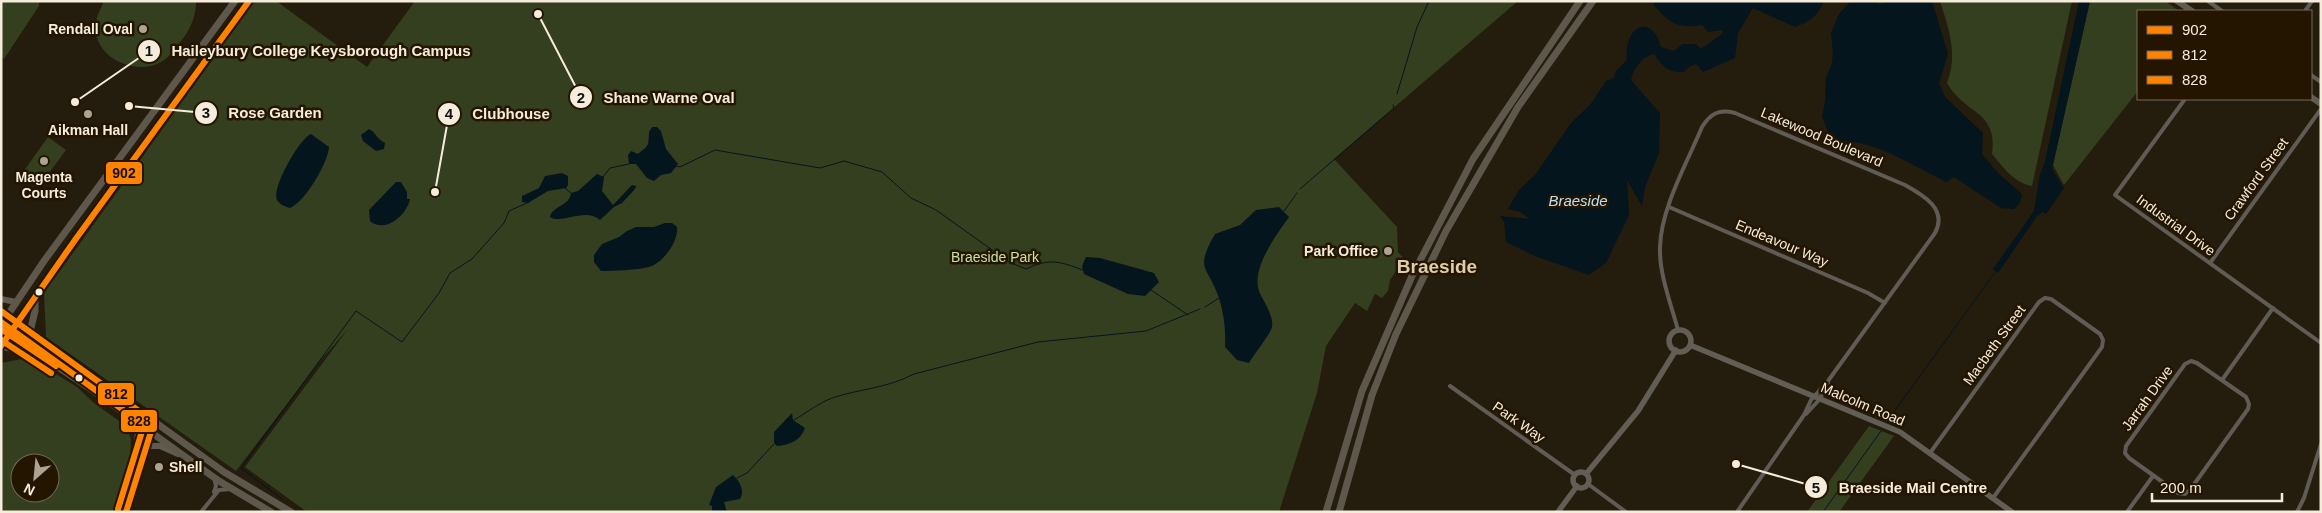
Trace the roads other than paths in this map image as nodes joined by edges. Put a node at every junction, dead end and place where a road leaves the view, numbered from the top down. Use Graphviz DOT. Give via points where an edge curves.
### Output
graph roads {
  1 [pos="235,1"];
  2 [pos="249,1"];
  3 [pos="1580,1"];
  4 [pos="1593,1"];
  5 [pos="2177,1"];
  6 [pos="2208,1"];
  7 [pos="2190,10"];
  8 [pos="2221,10"];
  9 [pos="2184,100"];
  10 [pos="2321,109"];
  11 [pos="1668,207"];
  12 [pos="2210,263"];
  13 [pos="35,296"];
  14 [pos="1,299"];
  15 [pos="16,302"];
  16 [pos="1885,303"];
  17 [pos="2273,308"];
  18 [pos="4,313"];
  19 [pos="17,323"];
  20 [pos="1,325"];
  21 [pos="1,329"];
  22 [pos="1678,330"];
  23 [pos="30,332"];
  24 [pos="9,334"];
  25 [pos="2321,343"];
  26 [pos="1690,345"];
  27 [pos="1,346"];
  28 [pos="1676,350"];
  29 [pos="39,354"];
  30 [pos="2222,380"];
  31 [pos="1450,386"];
  32 [pos="1816,398"];
  33 [pos="152,420"];
  34 [pos="139,423"];
  35 [pos="149,430"];
  36 [pos="2321,444"];
  37 [pos="147,446"];
  38 [pos="1930,453"];
  39 [pos="184,456"];
  40 [pos="134,462"];
  41 [pos="1586,474"];
  42 [pos="1575,475"];
  43 [pos="2153,476"];
  44 [pos="214,477"];
  45 [pos="1588,484"];
  46 [pos="1577,486"];
  47 [pos="232,489"];
  48 [pos="214,494"];
  49 [pos="1993,498"];
  50 [pos="119,512"];
  51 [pos="126,512"];
  52 [pos="202,512"];
  53 [pos="271,512"];
  54 [pos="291,512"];
  55 [pos="1326,512"];
  56 [pos="1339,512"];
  57 [pos="1558,512"];
  58 [pos="1626,512"];
  59 [pos="1738,512"];
  60 [pos="2012,512"];
  61 [pos="2127,512"];
  62 [pos="2296,512"];
  1 -- 15 [label="highway"];
  2 -- 13 [label="highway"];
  3 -- 55 [label="highway" via="1473,159 1416,267 1359,400"];
  4 -- 56 [label="highway" via="1518,107 1446,231 1384,364 1357,442"];
  5 -- 7 [label="main road"];
  6 -- 8 [label="street"];
  9 -- 12 [label="street, Industrial Drive" via="2115,195"];
  10 -- 12 [label="street, Crawford Street"];
  11 -- 16 [label="street, Endeavour Way" via="1868,292"];
  11 -- 16 [label="street, Lakewood Boulevard" via="1702,127 1708,117 1725,110 1905,184 1935,207 1940,215 1940,224"];
  11 -- 22 [label="street, Lakewood Boulevard" via="1660,248"];
  12 -- 17 [label="street, Industrial Drive"];
  13 -- 19 [label="highway"];
  13 -- 23 [label="highway" via="36,311"];
  14 -- 15 [label="main road"];
  15 -- 18 [label="highway"];
  16 -- 32 [label="street, Lakewood Boulevard"];
  17 -- 25 [label="street, Industrial Drive"];
  17 -- 30 [label="street"];
  18 -- 19 [label="highway"];
  18 -- 20 [label="highway"];
  19 -- 23 [label="highway"];
  19 -- 24 [label="highway"];
  21 -- 24 [label="highway"];
  22 -- 26 [label="street" via="1689,334"];
  22 -- 28 [label="street" via="1670,340"];
  23 -- 33 [label="highway"];
  24 -- 27 [label="highway"];
  24 -- 29 [label="highway"];
  26 -- 28 [label="street" via="1684,350"];
  26 -- 32 [label="street, Malcolm Road"];
  27 -- 29 [label="highway"];
  28 -- 41 [label="street" via="1634,417"];
  29 -- 34 [label="highway"];
  30 -- 43 [label="street, Jarrah Drive" via="2246,398 2248,409 2185,494 2178,494"];
  30 -- 43 [label="street, Jarrah Drive" via="2197,362 2185,364 2126,446 2129,458"];
  31 -- 42 [label="street, Park Way"];
  32 -- 38 [label="street, Malcolm Road" via="1894,430"];
  32 -- 59 [label="street"];
  33 -- 35 [label="main road"];
  33 -- 54 [label="highway" via="235,480"];
  34 -- 35 [label="highway"];
  34 -- 40 [label="main road"];
  35 -- 37 [label="main road"];
  35 -- 39 [label="highway"];
  35 -- 40 [label="main road"];
  36 -- 62 [label="street" via="2304,498"];
  37 -- 39 [label="main road" via="160,446"];
  37 -- 51 [label="main road"];
  38 -- 49 [label="street, Malcolm Road"];
  38 -- 49 [label="street, Macbeth Street" via="2039,302 2045,298 2052,300 2092,328 2100,334 2102,347"];
  39 -- 44 [label="highway"];
  40 -- 50 [label="main road"];
  41 -- 42 [label="street" via="1579,472"];
  41 -- 45 [label="street"];
  42 -- 46 [label="street"];
  43 -- 61 [label="street"];
  44 -- 47 [label="highway"];
  44 -- 48 [label="street"];
  45 -- 46 [label="street" via="1582,488"];
  45 -- 58 [label="street"];
  46 -- 57 [label="street"];
  47 -- 48 [label="street" via="221,489"];
  47 -- 53 [label="highway"];
  48 -- 52 [label="street"];
  49 -- 60 [label="street, Malcolm Road"];
}
